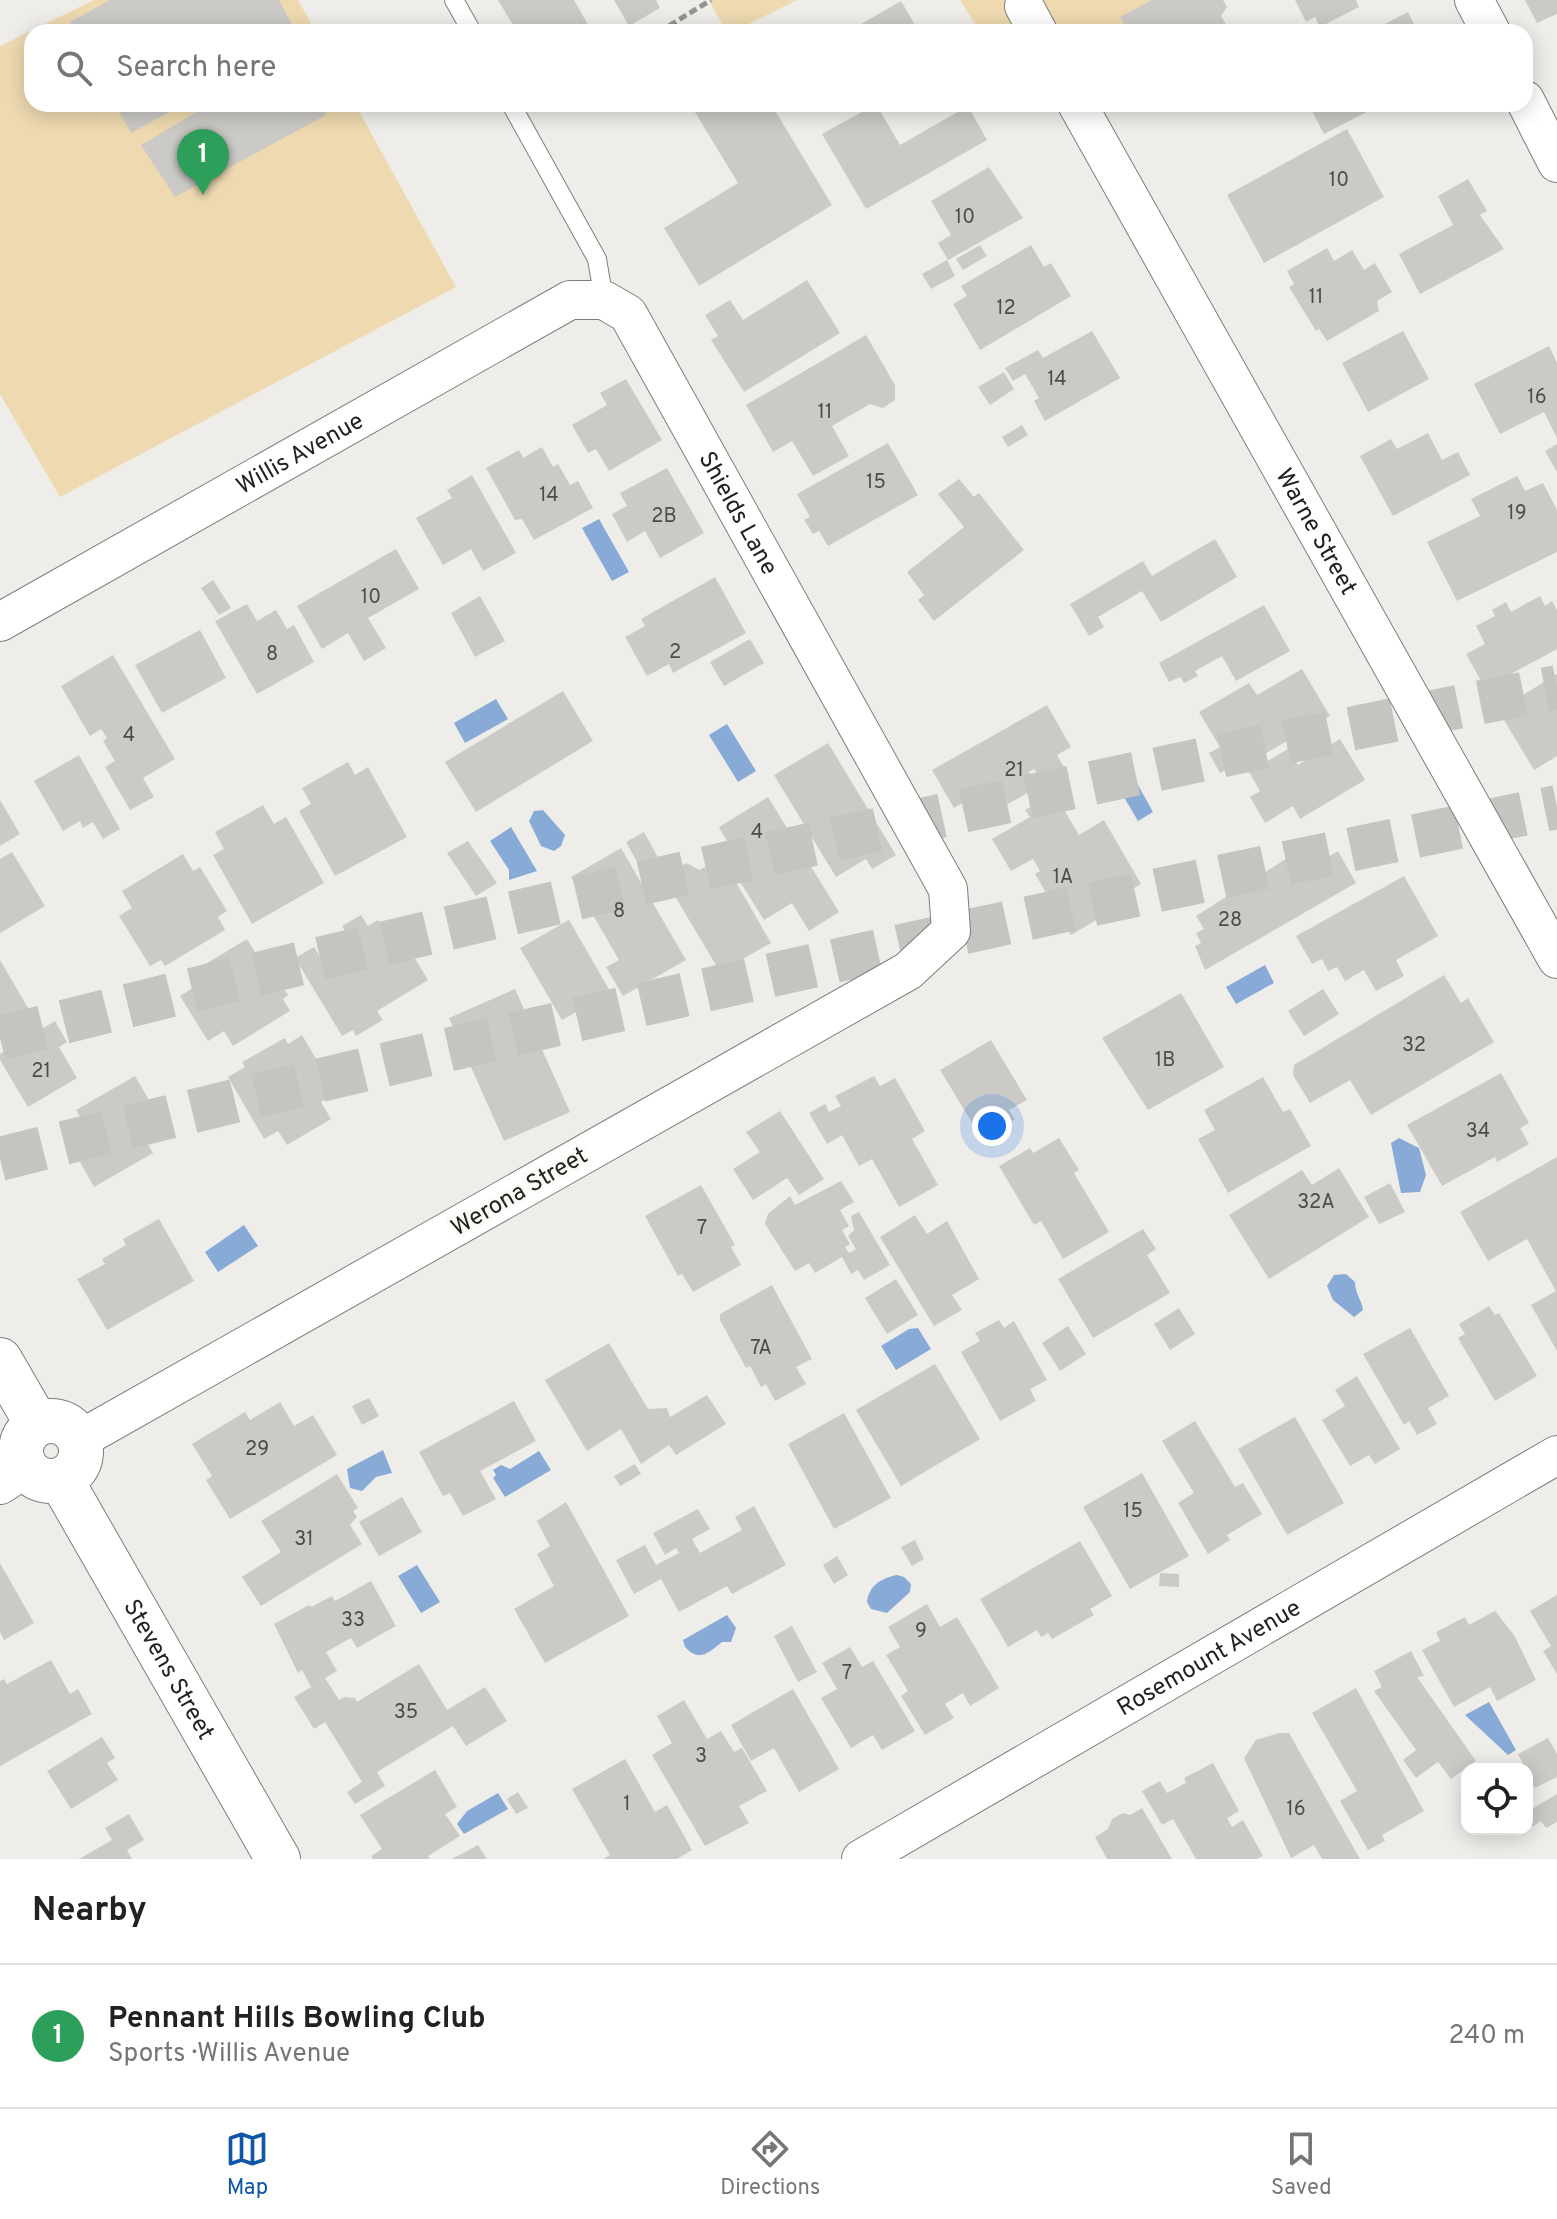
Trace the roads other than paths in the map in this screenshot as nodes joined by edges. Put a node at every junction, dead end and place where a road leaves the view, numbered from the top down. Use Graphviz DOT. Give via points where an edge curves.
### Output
graph roads {
  1 [pos="454,0"];
  2 [pos="1474,0"];
  3 [pos="468,24"];
  4 [pos="1487,24"];
  5 [pos="515,112"];
  6 [pos="1081,112"];
  7 [pos="1531,112"];
  8 [pos="1557,163"];
  9 [pos="604,300"];
  10 [pos="0,622"];
  11 [pos="951,931"];
  12 [pos="1557,959"];
  13 [pos="0,1360"];
  14 [pos="37,1424"];
  15 [pos="79,1440"];
  16 [pos="1557,1455"];
  17 [pos="29,1478"];
  18 [pos="278,1859"];
  19 [pos="861,1859"];
  1 -- 3 [label="lane"];
  2 -- 4 [label="street"];
  5 -- 9 [label="lane" via="597,259"];
  6 -- 12 [label="street, Warne Street"];
  7 -- 8 [label="street"];
  9 -- 10 [label="street, Willis Avenue" via="570,300"];
  9 -- 11 [label="street, Shields Lane" via="628,314 948,889"];
  11 -- 15 [label="street, Werona Street" via="908,971"];
  13 -- 14 [label="street"];
  14 -- 15 [label="street" via="57,1422"];
  14 -- 17 [label="street" via="23,1439 21,1459"];
  15 -- 17 [label="street" via="80,1459 69,1475"];
  16 -- 19 [label="street, Rosemount Avenue"];
  17 -- 18 [label="street, Stevens Street"];
}
